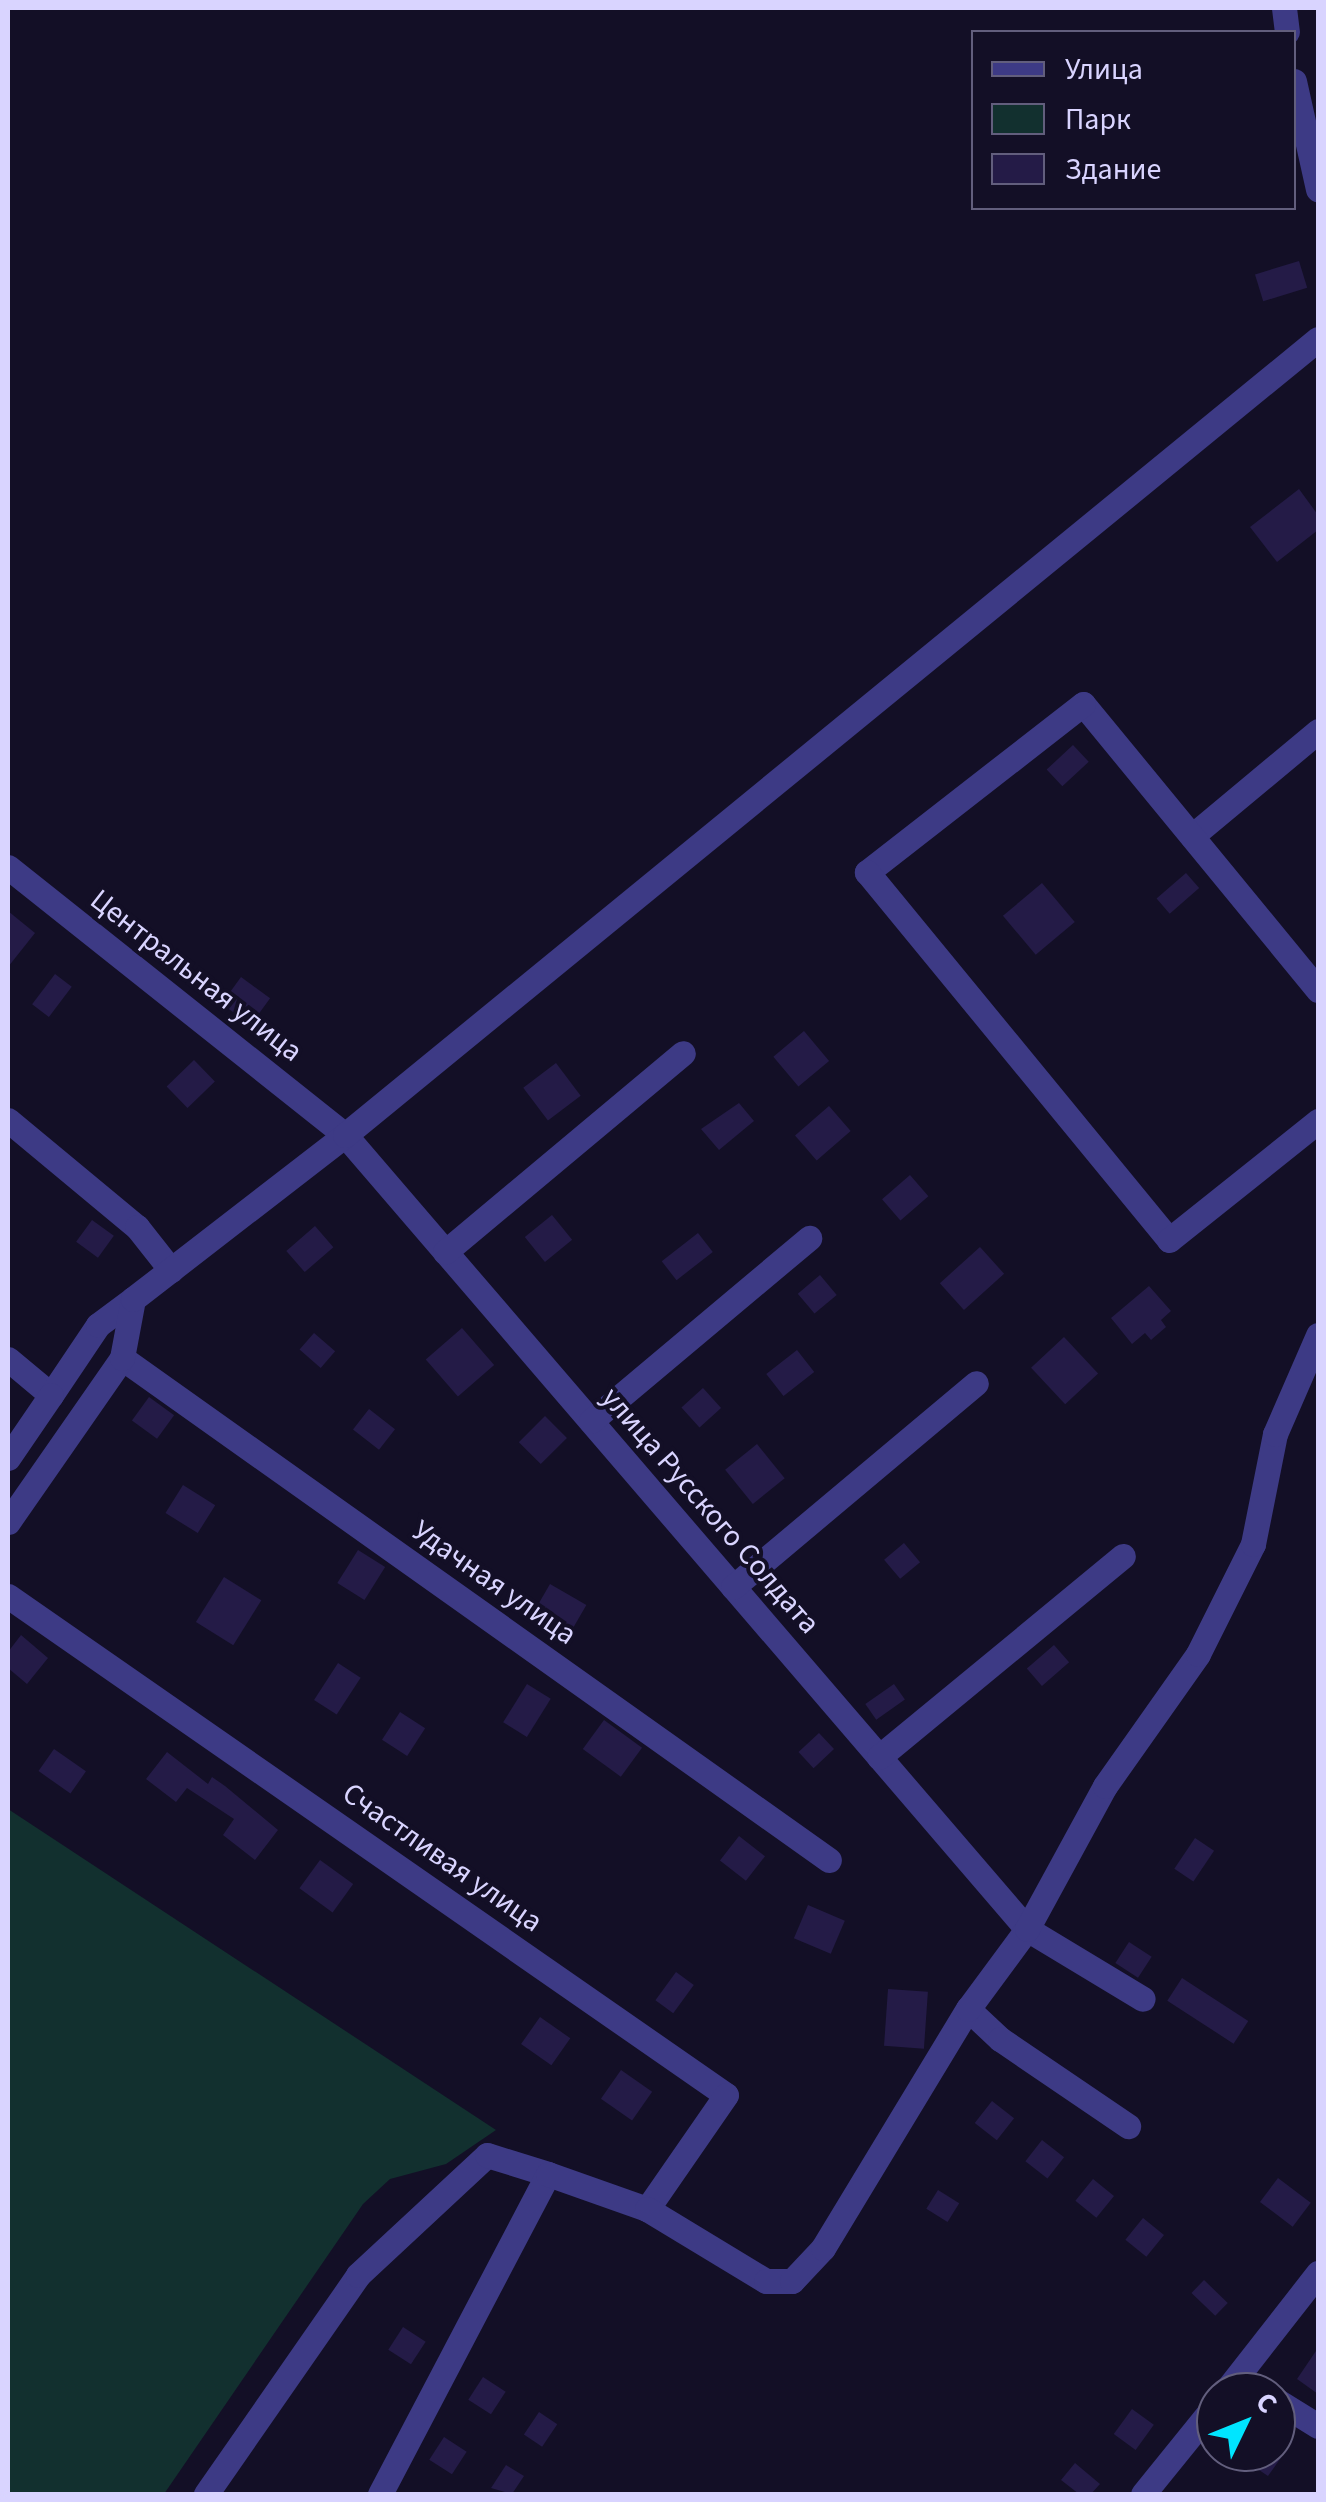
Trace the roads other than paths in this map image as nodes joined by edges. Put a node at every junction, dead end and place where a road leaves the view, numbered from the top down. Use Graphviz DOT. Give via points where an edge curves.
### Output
graph roads {
  1 [pos="1296,91"];
  2 [pos="1318,189"];
  3 [pos="1318,340"];
  4 [pos="1318,731"];
  5 [pos="1192,836"];
  6 [pos="8,867"];
  7 [pos="1318,990"];
  8 [pos="683,1053"];
  9 [pos="8,1120"];
  10 [pos="1318,1120"];
  11 [pos="344,1135"];
  12 [pos="809,1238"];
  13 [pos="446,1252"];
  14 [pos="171,1270"];
  15 [pos="133,1300"];
  16 [pos="1318,1335"];
  17 [pos="122,1358"];
  18 [pos="8,1359"];
  19 [pos="976,1383"];
  20 [pos="51,1395"];
  21 [pos="591,1421"];
  22 [pos="8,1458"];
  23 [pos="8,1522"];
  24 [pos="1123,1556"];
  25 [pos="732,1587"];
  26 [pos="8,1596"];
  27 [pos="879,1758"];
  28 [pos="828,1860"];
  29 [pos="1027,1929"];
  30 [pos="1143,1999"];
  31 [pos="968,2009"];
  32 [pos="1128,2126"];
  33 [pos="548,2174"];
  34 [pos="647,2209"];
  35 [pos="1318,2273"];
  36 [pos="1241,2372"];
  37 [pos="1296,2412"];
  38 [pos="1318,2426"];
  39 [pos="1196,2429"];
  40 [pos="206,2494"];
  41 [pos="380,2494"];
  42 [pos="1143,2494"];
  1 -- 2 [label="street"];
  3 -- 11 [label="street"];
  4 -- 5 [label="street"];
  5 -- 7 [label="street"];
  5 -- 10 [label="street" via="1084,704 867,872 1169,1240"];
  6 -- 11 [label="street, Центральная улица"];
  8 -- 13 [label="street"];
  9 -- 14 [label="street" via="137,1227"];
  11 -- 13 [label="street, улица Русского Солдата"];
  11 -- 14 [label="street"];
  12 -- 21 [label="street"];
  13 -- 21 [label="street, улица Русского Солдата"];
  14 -- 15 [label="street"];
  15 -- 17 [label="street"];
  15 -- 20 [label="street" via="98,1325"];
  16 -- 29 [label="street" via="1275,1434 1252,1544 1198,1654 1105,1786"];
  17 -- 23 [label="street"];
  17 -- 28 [label="street, Удачная улица"];
  18 -- 20 [label="street"];
  19 -- 25 [label="street"];
  20 -- 22 [label="street"];
  21 -- 25 [label="street, улица Русского Солдата"];
  24 -- 27 [label="street"];
  25 -- 27 [label="street, улица Русского Солдата"];
  26 -- 34 [label="street, Счастливая улица" via="726,2095"];
  27 -- 29 [label="street, улица Русского Солдата"];
  29 -- 30 [label="street, улица Русского Солдата"];
  29 -- 31 [label="street"];
  31 -- 32 [label="street"];
  31 -- 34 [label="street" via="823,2248 792,2281 766,2281"];
  33 -- 34 [label="street"];
  33 -- 40 [label="street" via="487,2155 358,2275"];
  33 -- 41 [label="street"];
  35 -- 36 [label="street"];
  37 -- 38 [label="street"];
  39 -- 42 [label="street"];
}
